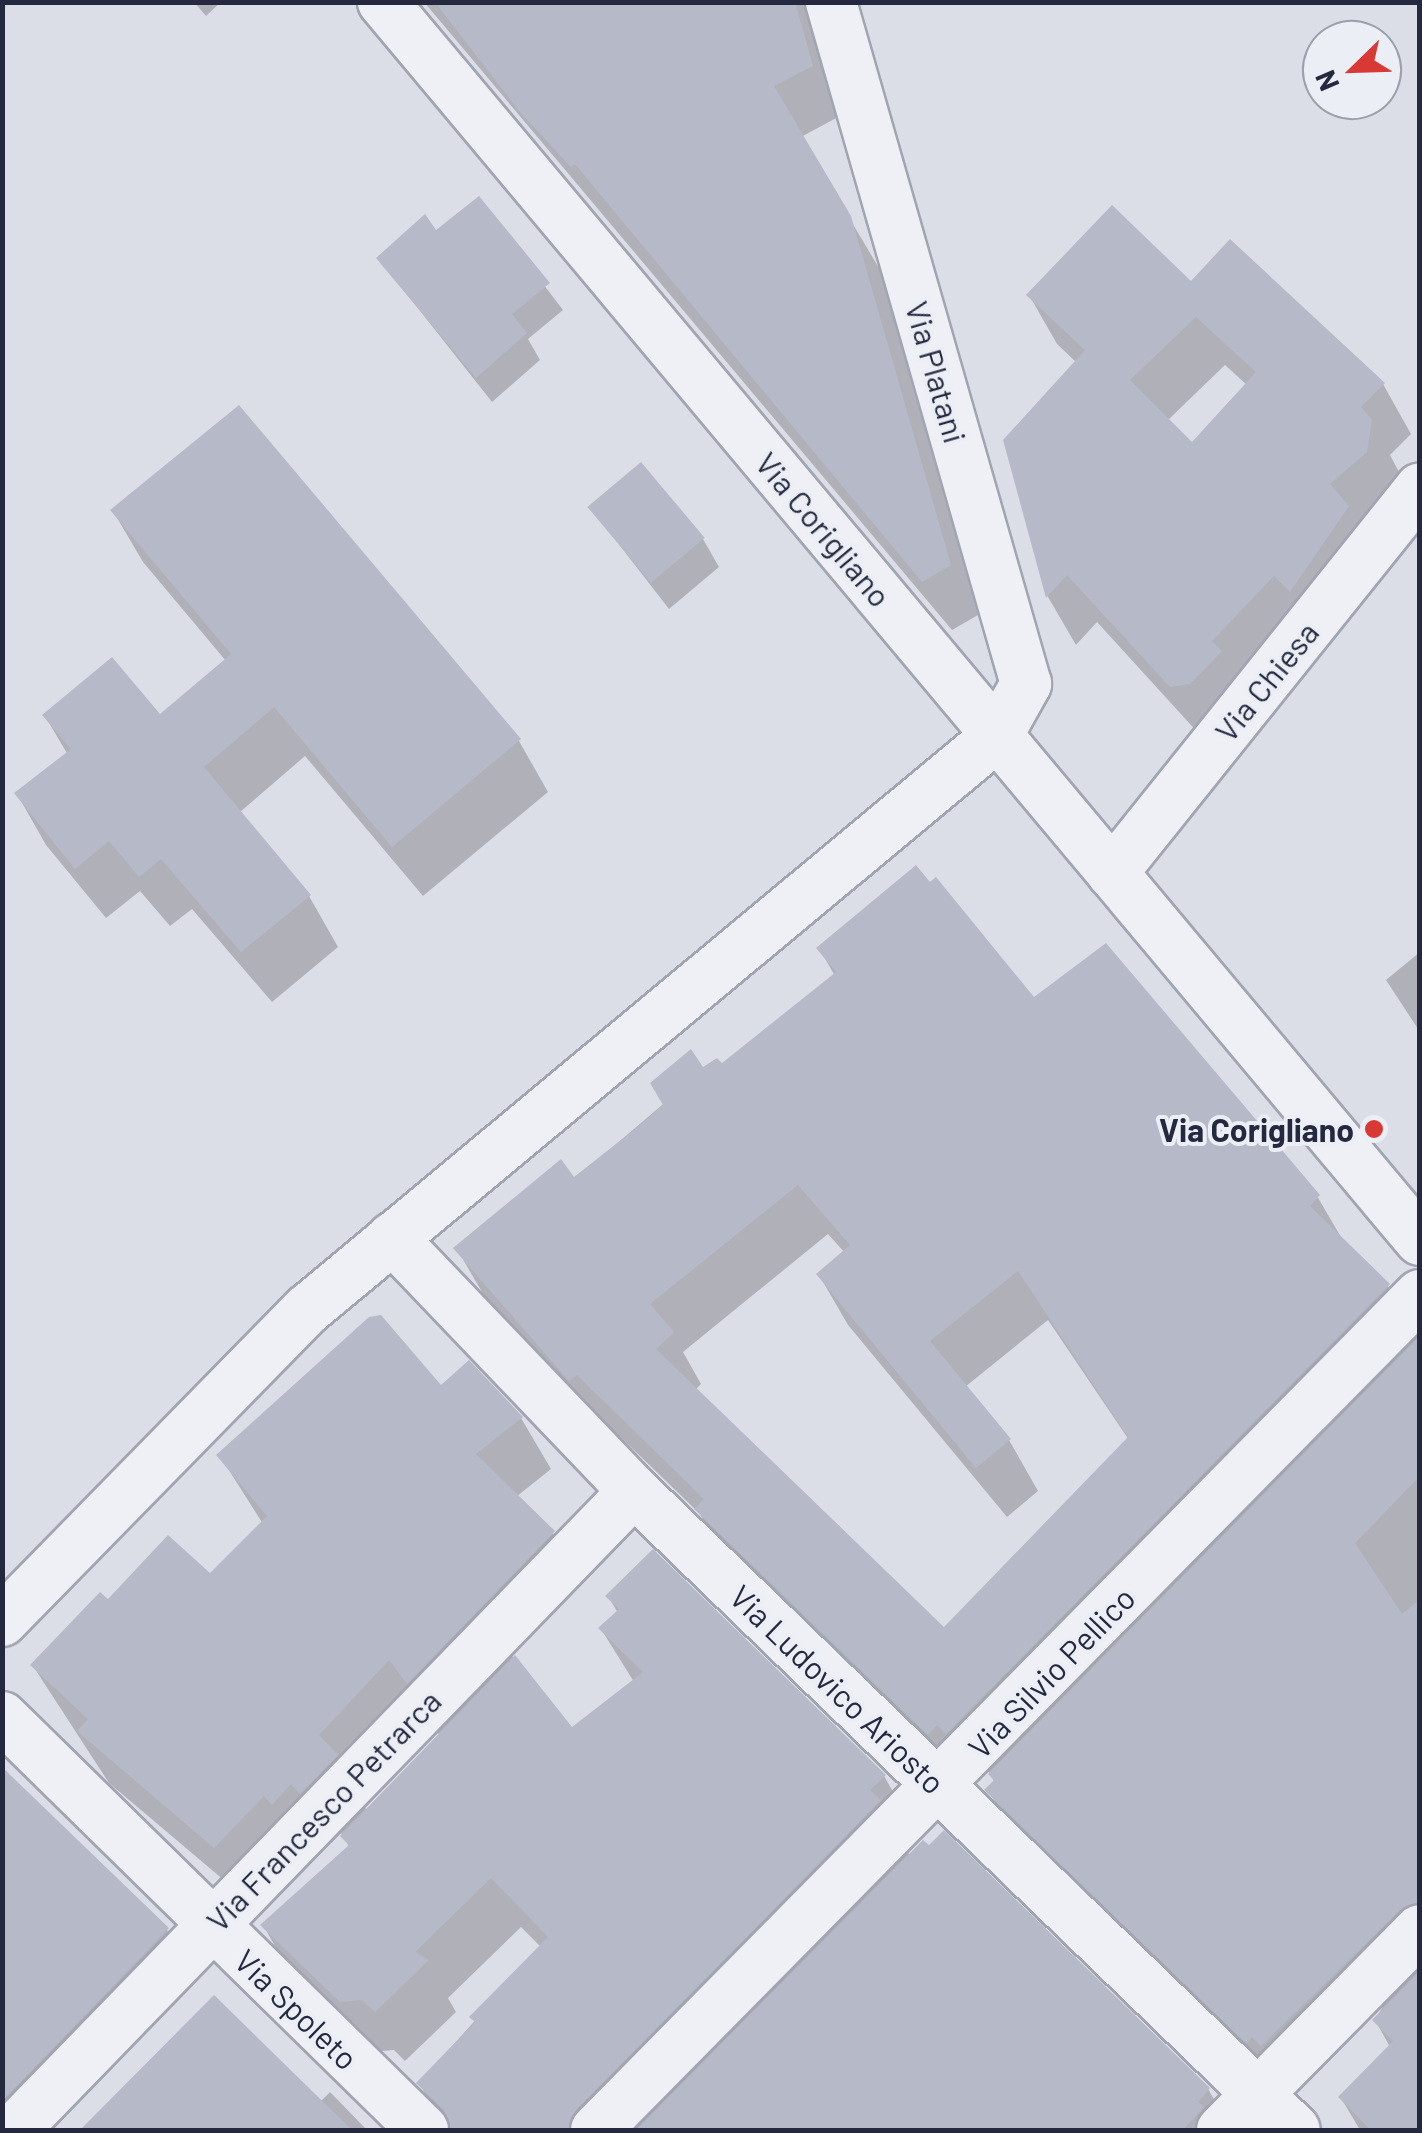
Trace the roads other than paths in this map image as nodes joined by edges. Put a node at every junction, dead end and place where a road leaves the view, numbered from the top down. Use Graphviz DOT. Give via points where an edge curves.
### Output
graph roads {
  1 [pos="383,2"];
  2 [pos="831,2"];
  3 [pos="1420,488"];
  4 [pos="997,736"];
  5 [pos="1112,873"];
  6 [pos="392,1238"];
  7 [pos="1420,1240"];
  8 [pos="1420,1295"];
  9 [pos="634,1492"];
  10 [pos="2,1621"];
  11 [pos="2,1717"];
  12 [pos="939,1787"];
  13 [pos="210,1926"];
  14 [pos="1420,1930"];
  15 [pos="1257,2093"];
  16 [pos="14,2130"];
  17 [pos="423,2130"];
  18 [pos="596,2130"];
  19 [pos="1222,2130"];
  20 [pos="1295,2130"];
  1 -- 4 [label="street, Via Corigliano"];
  2 -- 4 [label="street, Via Platani" via="1026,684"];
  3 -- 5 [label="street, Via Chiesa"];
  4 -- 5 [label="street, Via Corigliano"];
  4 -- 6 [label="street"];
  5 -- 7 [label="street, Via Corigliano"];
  6 -- 9 [label="street, Via Ludovico Ariosto"];
  6 -- 10 [label="street" via="308,1309"];
  8 -- 12 [label="street, Via Silvio Pellico"];
  9 -- 12 [label="street, Via Ludovico Ariosto"];
  9 -- 13 [label="street, Via Francesco Petrarca"];
  11 -- 13 [label="street, Via Spoleto"];
  12 -- 15 [label="street, Via Ludovico Ariosto"];
  12 -- 18 [label="street, Via Silvio Pellico"];
  13 -- 16 [label="street, Via Francesco Petrarca"];
  13 -- 17 [label="street, Via Spoleto"];
  14 -- 15 [label="street"];
  15 -- 19 [label="street"];
  15 -- 20 [label="street, Via Ludovico Ariosto"];
}
